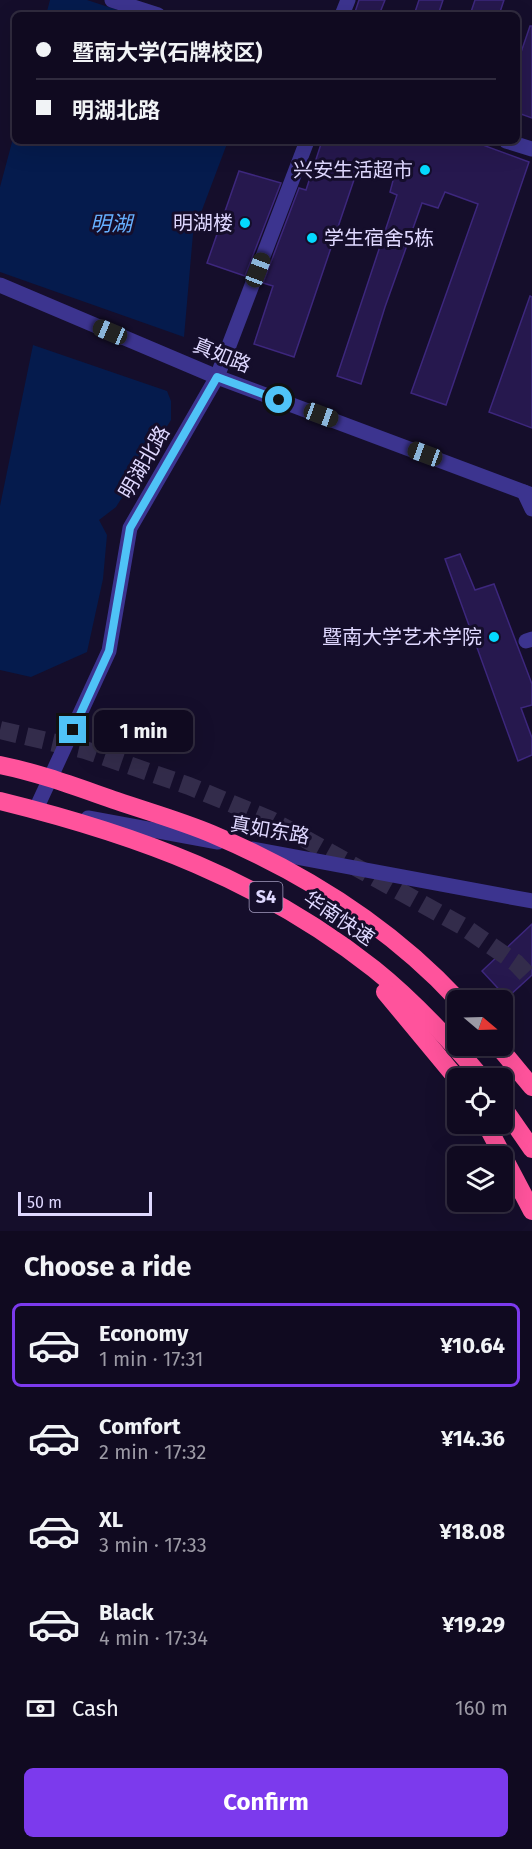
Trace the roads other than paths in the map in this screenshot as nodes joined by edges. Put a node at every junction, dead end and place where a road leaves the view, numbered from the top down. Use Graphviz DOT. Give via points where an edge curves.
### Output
graph roads {
  1 [pos="112,0"];
  2 [pos="149,12"];
  3 [pos="306,144"];
  4 [pos="516,144"];
  5 [pos="532,149"];
  6 [pos="1,291"];
  7 [pos="217,377"];
  8 [pos="528,494"];
  9 [pos="532,508"];
  10 [pos="0,765"];
  11 [pos="0,801"];
  12 [pos="36,809"];
  13 [pos="532,901"];
  14 [pos="353,953"];
  15 [pos="448,990"];
  16 [pos="506,1056"];
  17 [pos="448,1068"];
  18 [pos="473,1068"];
  19 [pos="532,1087"];
  20 [pos="513,1122"];
  21 [pos="491,1134"];
  22 [pos="532,1149"];
  23 [pos="532,1211"];
  1 -- 2 [label="street"];
  3 -- 7 [label="street, 明湖北路"];
  4 -- 5 [label="street"];
  6 -- 7 [label="street, 真如路"];
  7 -- 8 [label="street, 真如路"];
  7 -- 12 [label="street, 明湖北路" via="130,528 109,651"];
  8 -- 9 [label="street"];
  10 -- 15 [label="highway, 华南快速 / S4" via="182,823 264,857 375,925"];
  11 -- 12 [label="street, 真如东路"];
  11 -- 14 [label="highway, 华南快速 / S4" via="102,829 222,875 283,907"];
  12 -- 13 [label="street, 真如东路"];
  14 -- 17 [label="highway"];
  14 -- 18 [label="highway, 华南快速 / S4" via="427,1017"];
  16 -- 19 [label="highway"];
  20 -- 22 [label="highway"];
  21 -- 23 [label="highway"];
}
